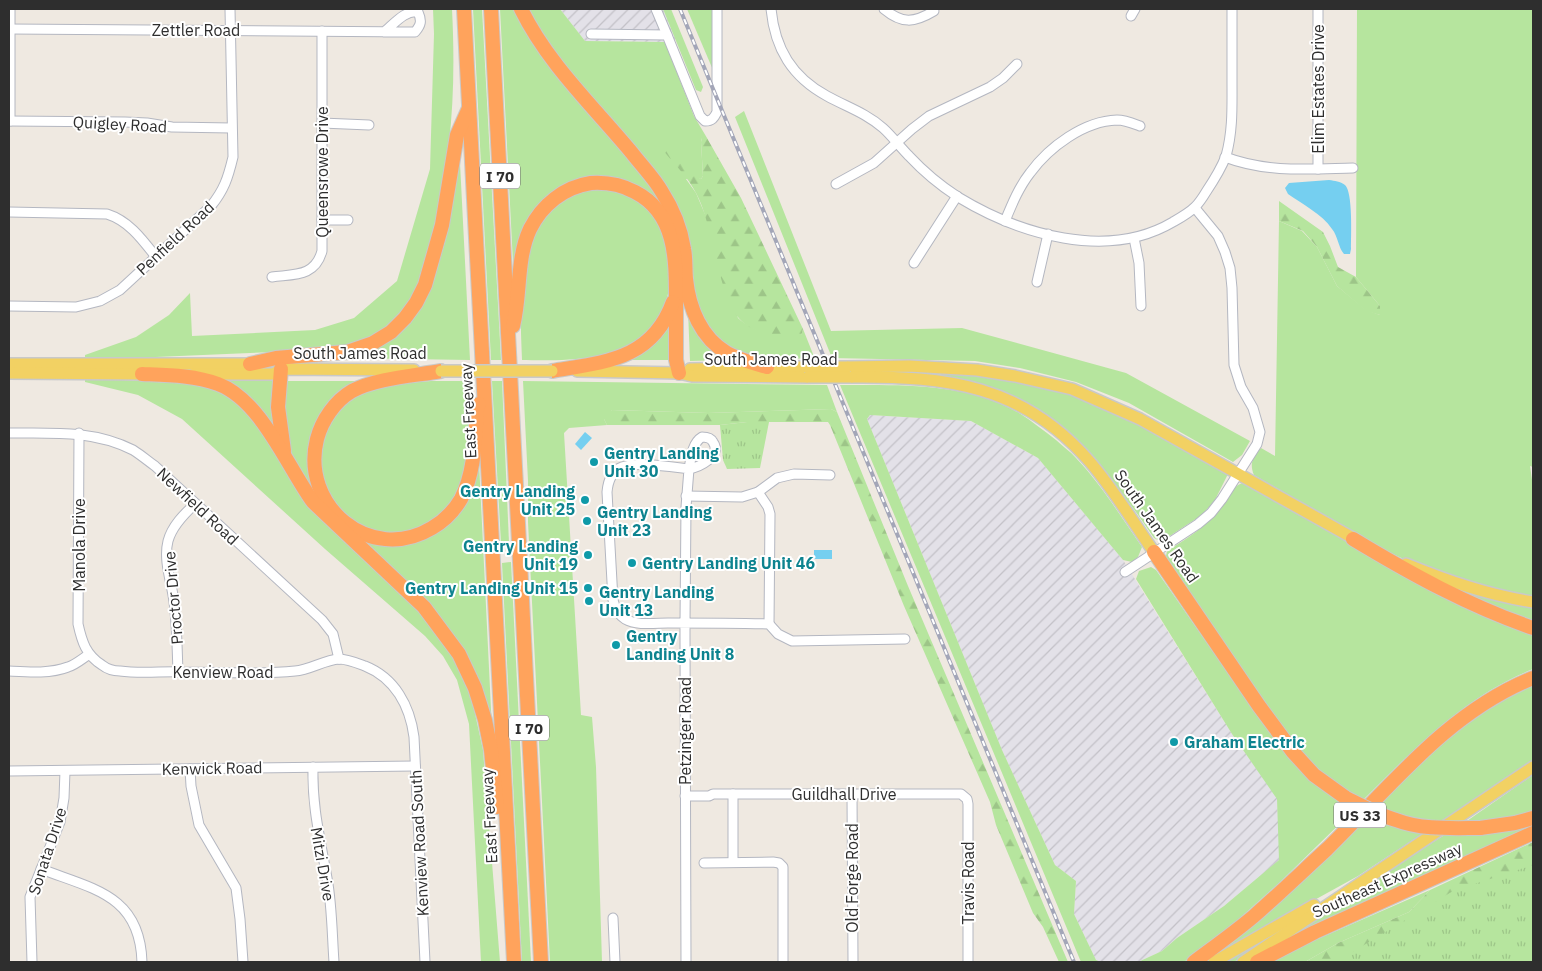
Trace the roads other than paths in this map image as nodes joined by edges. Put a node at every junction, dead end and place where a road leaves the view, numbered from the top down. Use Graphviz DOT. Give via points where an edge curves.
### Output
graph roads {
  1 [pos="10,9"];
  2 [pos="230,9"];
  3 [pos="464,9"];
  4 [pos="491,9"];
  5 [pos="521,9"];
  6 [pos="656,9"];
  7 [pos="717,9"];
  8 [pos="772,9"];
  9 [pos="884,9"];
  10 [pos="1232,9"];
  11 [pos="1318,9"];
  12 [pos="934,11"];
  13 [pos="9,29"];
  14 [pos="231,30"];
  15 [pos="322,31"];
  16 [pos="384,32"];
  17 [pos="591,34"];
  18 [pos="667,35"];
  19 [pos="1017,64"];
  20 [pos="470,105"];
  21 [pos="10,121"];
  22 [pos="322,123"];
  23 [pos="368,124"];
  24 [pos="1140,126"];
  25 [pos="231,128"];
  26 [pos="897,142"];
  27 [pos="1225,158"];
  28 [pos="1353,168"];
  29 [pos="1318,169"];
  30 [pos="836,184"];
  31 [pos="957,196"];
  32 [pos="1195,208"];
  33 [pos="9,212"];
  34 [pos="322,220"];
  35 [pos="348,220"];
  36 [pos="1005,221"];
  37 [pos="1048,234"];
  38 [pos="1134,238"];
  39 [pos="156,257"];
  40 [pos="914,263"];
  41 [pos="272,277"];
  42 [pos="686,280"];
  43 [pos="1037,282"];
  44 [pos="676,295"];
  45 [pos="9,306"];
  46 [pos="1141,306"];
  47 [pos="508,344"];
  48 [pos="9,364"];
  49 [pos="250,364"];
  50 [pos="767,367"];
  51 [pos="281,369"];
  52 [pos="440,371"];
  53 [pos="552,371"];
  54 [pos="806,372"];
  55 [pos="849,372"];
  56 [pos="679,373"];
  57 [pos="9,374"];
  58 [pos="142,374"];
  59 [pos="484,389"];
  60 [pos="9,433"];
  61 [pos="80,433"];
  62 [pos="286,460"];
  63 [pos="1238,473"];
  64 [pos="830,475"];
  65 [pos="758,492"];
  66 [pos="686,496"];
  67 [pos="195,504"];
  68 [pos="1353,539"];
  69 [pos="1154,552"];
  70 [pos="1125,572"];
  71 [pos="1533,602"];
  72 [pos="685,623"];
  73 [pos="769,624"];
  74 [pos="1533,628"];
  75 [pos="905,639"];
  76 [pos="88,655"];
  77 [pos="339,659"];
  78 [pos="9,671"];
  79 [pos="178,672"];
  80 [pos="1533,678"];
  81 [pos="412,724"];
  82 [pos="415,766"];
  83 [pos="312,767"];
  84 [pos="1533,767"];
  85 [pos="190,769"];
  86 [pos="9,771"];
  87 [pos="65,771"];
  88 [pos="685,793"];
  89 [pos="733,794"];
  90 [pos="852,794"];
  91 [pos="968,804"];
  92 [pos="1533,818"];
  93 [pos="1533,834"];
  94 [pos="507,838"];
  95 [pos="733,862"];
  96 [pos="704,863"];
  97 [pos="41,869"];
  98 [pos="1369,877"];
  99 [pos="613,918"];
  100 [pos="32,962"];
  101 [pos="142,962"];
  102 [pos="242,962"];
  103 [pos="334,962"];
  104 [pos="425,962"];
  105 [pos="514,962"];
  106 [pos="540,962"];
  107 [pos="615,962"];
  108 [pos="686,962"];
  109 [pos="783,962"];
  110 [pos="853,962"];
  111 [pos="968,962"];
  112 [pos="1194,962"];
  113 [pos="1214,962"];
  114 [pos="1243,962"];
  115 [pos="1257,962"];
  1 -- 13 [label="street"];
  2 -- 14 [label="street, Penfield Road"];
  3 -- 20 [label="highway, East Freeway / I 70"];
  4 -- 47 [label="highway, I 70"];
  5 -- 42 [label="highway" via="548,55 663,194 682,239"];
  6 -- 18 [label="street"];
  7 -- 18 [label="street" via="717,112 709,121 700,116"];
  8 -- 26 [label="street" via="772,22 780,49 799,76 815,89 867,116"];
  9 -- 12 [label="street" via="906,20 921,19"];
  10 -- 27 [label="street" via="1232,118"];
  11 -- 29 [label="street, Elim Estates Drive"];
  13 -- 14 [label="street, Zettler Road"];
  13 -- 21 [label="street"];
  14 -- 15 [label="street, Zettler Road"];
  14 -- 25 [label="street, Penfield Road"];
  15 -- 16 [label="street, Zettler Road"];
  15 -- 22 [label="street, Queensrowe Drive"];
  17 -- 18 [label="street"];
  19 -- 26 [label="street" via="1004,78 929,116"];
  20 -- 49 [label="highway" via="457,135 442,225 426,285 405,318 385,336 347,352 276,358"];
  20 -- 59 [label="highway, East Freeway / I 70"];
  21 -- 25 [label="street, Quigley Road" via="125,122"];
  22 -- 23 [label="street"];
  22 -- 34 [label="street, Queensrowe Drive"];
  24 -- 36 [label="street" via="1124,120 1108,121 1061,143 1030,173 1018,190"];
  25 -- 39 [label="street, Penfield Road" via="233,157 222,193"];
  26 -- 30 [label="street" via="874,163"];
  26 -- 31 [label="street" via="933,178"];
  27 -- 29 [label="street" via="1278,170"];
  27 -- 32 [label="street" via="1216,178"];
  28 -- 29 [label="street"];
  31 -- 36 [label="street"];
  31 -- 40 [label="street"];
  32 -- 38 [label="street" via="1165,227"];
  32 -- 63 [label="street" via="1218,236 1230,268 1234,365 1260,432"];
  33 -- 39 [label="street" via="107,214 131,227"];
  34 -- 35 [label="street"];
  34 -- 41 [label="street, Queensrowe Drive" via="322,251 313,268"];
  36 -- 37 [label="street"];
  37 -- 38 [label="street" via="1098,240"];
  37 -- 43 [label="street"];
  38 -- 46 [label="street"];
  39 -- 45 [label="street, Penfield Road" via="120,290 100,301 76,307"];
  42 -- 50 [label="highway" via="695,316 710,340 727,354"];
  42 -- 56 [label="highway" via="683,360"];
  44 -- 47 [label="highway" via="674,248 659,212 629,188 607,183 581,185 549,203 530,228 521,261 516,315"];
  44 -- 53 [label="highway" via="661,328 645,344 610,360"];
  44 -- 56 [label="highway"];
  47 -- 106 [label="highway, I 70"];
  48 -- 49 [label="main road, South James Road"];
  49 -- 51 [label="main road, South James Road" via="274,364"];
  50 -- 54 [label="main road, South James Road"];
  50 -- 56 [label="main road, South James Road" via="690,369"];
  51 -- 52 [label="main road, South James Road"];
  51 -- 58 [label="main road, South James Road" via="274,374"];
  51 -- 62 [label="highway" via="279,419"];
  52 -- 53 [label="main road, South James Road, bridge"];
  52 -- 59 [label="highway" via="371,383 343,398 323,422 314,456 320,489 334,512 361,533 389,539 414,536 436,525 453,511 468,480 477,410"];
  53 -- 56 [label="main road, South James Road"];
  54 -- 55 [label="main road, South James Road, bridge"];
  54 -- 56 [label="main road, South James Road" via="692,376"];
  55 -- 63 [label="main road, South James Road" via="909,366 977,370 1072,390 1140,418"];
  55 -- 69 [label="main road, South James Road" via="954,382 986,391 1036,415 1090,462"];
  57 -- 58 [label="main road, South James Road"];
  58 -- 62 [label="highway" via="202,379 230,390 253,410"];
  59 -- 94 [label="highway, East Freeway / I 70"];
  60 -- 61 [label="street, Newfield Road"];
  61 -- 67 [label="street, Newfield Road" via="136,452"];
  61 -- 76 [label="street, Manola Drive" via="78,624"];
  62 -- 94 [label="highway" via="313,502 424,607 459,654 485,720 497,810"];
  63 -- 68 [label="main road, South James Road"];
  63 -- 69 [label="street" via="1211,513"];
  64 -- 65 [label="street" via="794,474 778,478"];
  65 -- 66 [label="street" via="742,497"];
  65 -- 73 [label="street" via="770,514"];
  66 -- 72 [label="street, Petzinger Road"];
  66 -- 72 [label="street, Petzinger Road" via="689,469 623,466 608,481 616,611 636,623"];
  67 -- 77 [label="street, Newfield Road" via="322,620 333,634"];
  67 -- 79 [label="street, Proctor Drive" via="182,516 168,541"];
  68 -- 71 [label="main road" via="1450,582"];
  68 -- 74 [label="highway, South James Road" via="1442,590"];
  69 -- 70 [label="street"];
  69 -- 92 [label="highway, South James Road, bridge" via="1293,752 1314,775 1346,798 1397,821 1449,829 1480,828"];
  72 -- 73 [label="street"];
  72 -- 88 [label="street, Petzinger Road"];
  73 -- 75 [label="street" via="778,634 792,641"];
  76 -- 78 [label="street" via="59,670"];
  76 -- 79 [label="street, Kenview Road" via="103,666 120,672"];
  77 -- 79 [label="street, Kenview Road" via="296,671"];
  77 -- 81 [label="street, Kenview Road" via="356,662 386,678 404,701"];
  80 -- 112 [label="highway, US 33" via="1484,703 1437,739 1290,884"];
  81 -- 82 [label="street, Kenview Road South"];
  82 -- 83 [label="street, Kenwick Road"];
  82 -- 104 [label="street, Kenview Road South"];
  83 -- 85 [label="street, Kenwick Road"];
  83 -- 103 [label="street, Mitzi Drive" via="314,815 329,896"];
  84 -- 98 [label="main road"];
  85 -- 87 [label="street, Kenwick Road"];
  85 -- 102 [label="street" via="199,825 236,888"];
  86 -- 87 [label="street, Kenwick Road"];
  87 -- 97 [label="street, Sonata Drive" via="60,822"];
  88 -- 89 [label="street, Guildhall Drive"];
  88 -- 108 [label="street, Petzinger Road"];
  89 -- 90 [label="street, Guildhall Drive"];
  89 -- 95 [label="street"];
  90 -- 91 [label="street, Guildhall Drive" via="961,794"];
  90 -- 110 [label="street, Old Forge Road"];
  91 -- 111 [label="street, Travis Road"];
  93 -- 115 [label="highway, Southeast Expressway" via="1315,932"];
  94 -- 105 [label="highway, East Freeway / I 70"];
  95 -- 96 [label="street"];
  95 -- 109 [label="street" via="773,862 782,868"];
  97 -- 100 [label="street, Sonata Drive" via="30,897"];
  97 -- 101 [label="street" via="101,892 115,901 130,916 138,932"];
  98 -- 113 [label="main road"];
  98 -- 114 [label="main road"];
  99 -- 107 [label="street"];
}
